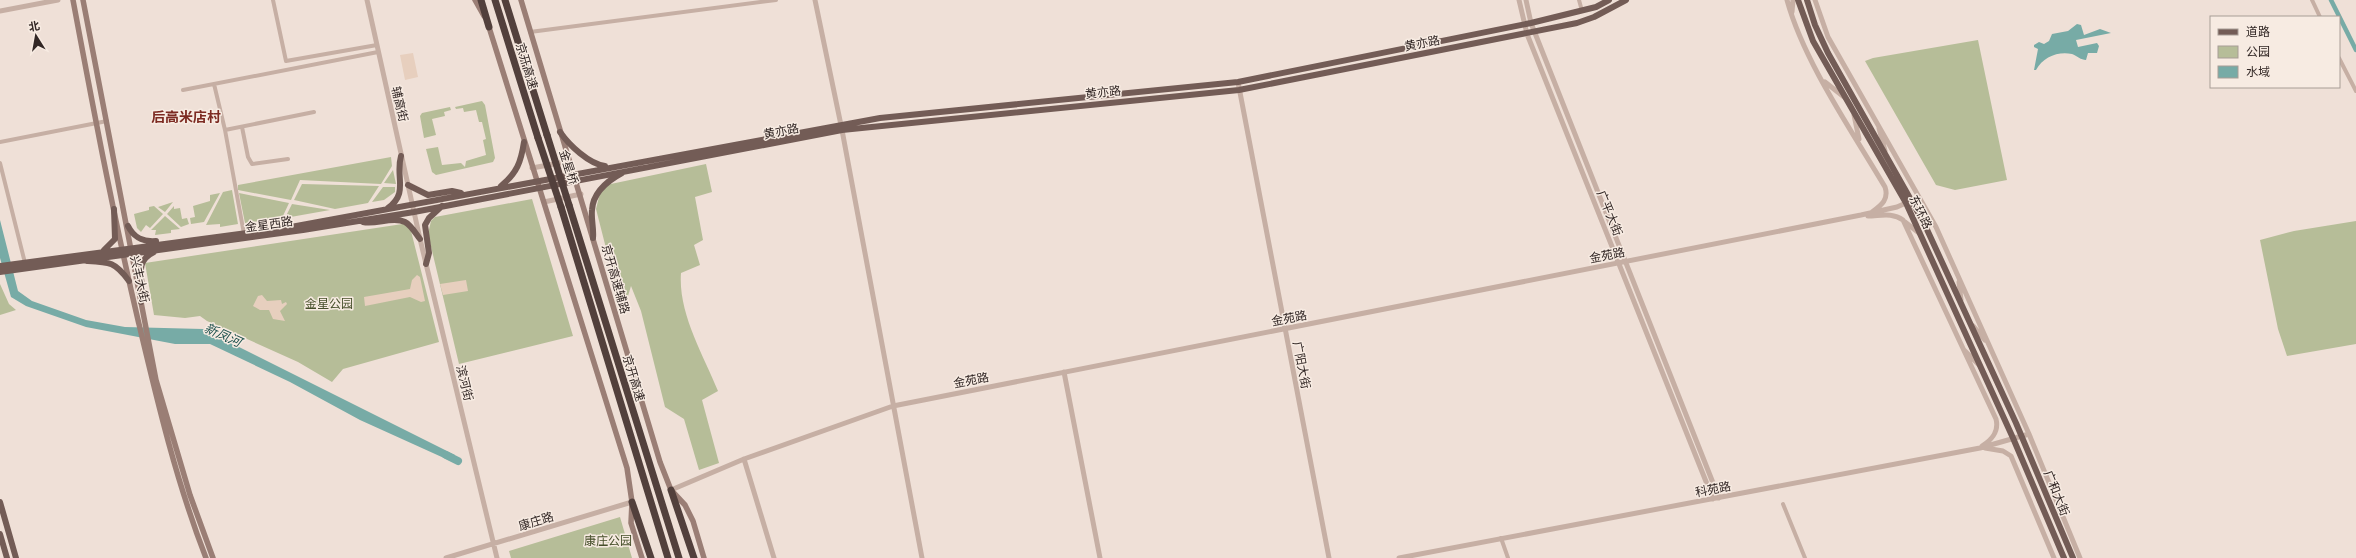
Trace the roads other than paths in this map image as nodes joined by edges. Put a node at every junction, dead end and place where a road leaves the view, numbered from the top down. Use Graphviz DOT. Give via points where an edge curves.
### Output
graph roads {
  1 [pos="58,0"];
  2 [pos="73,0"];
  3 [pos="83,0"];
  4 [pos="274,0"];
  5 [pos="367,0"];
  6 [pos="475,0"];
  7 [pos="481,0"];
  8 [pos="495,0"];
  9 [pos="505,0"];
  10 [pos="521,0"];
  11 [pos="776,0"];
  12 [pos="815,0"];
  13 [pos="1519,0"];
  14 [pos="1526,0"];
  15 [pos="1579,0"];
  16 [pos="1609,0"];
  17 [pos="1626,0"];
  18 [pos="1787,0"];
  19 [pos="1793,0"];
  20 [pos="1798,0"];
  21 [pos="1807,0"];
  22 [pos="1815,0"];
  23 [pos="2312,0"];
  24 [pos="0,11"];
  25 [pos="1582,11"];
  26 [pos="1791,15"];
  27 [pos="2320,16"];
  28 [pos="1531,23"];
  29 [pos="1524,24"];
  30 [pos="489,27"];
  31 [pos="530,32"];
  32 [pos="1535,32"];
  33 [pos="1527,34"];
  34 [pos="377,46"];
  35 [pos="1824,46"];
  36 [pos="378,52"];
  37 [pos="1841,60"];
  38 [pos="2340,60"];
  39 [pos="1823,80"];
  40 [pos="1238,82"];
  41 [pos="214,84"];
  42 [pos="183,90"];
  43 [pos="1239,90"];
  44 [pos="2356,92"];
  45 [pos="1844,97"];
  46 [pos="314,112"];
  47 [pos="1854,114"];
  48 [pos="107,121"];
  49 [pos="1877,121"];
  50 [pos="96,123"];
  51 [pos="841,124"];
  52 [pos="242,127"];
  53 [pos="225,130"];
  54 [pos="842,130"];
  55 [pos="560,132"];
  56 [pos="547,135"];
  57 [pos="538,138"];
  58 [pos="0,142"];
  59 [pos="524,142"];
  60 [pos="1860,143"];
  61 [pos="1885,152"];
  62 [pos="401,156"];
  63 [pos="288,159"];
  64 [pos="570,161"];
  65 [pos="0,163"];
  66 [pos="608,167"];
  67 [pos="532,168"];
  68 [pos="626,171"];
  69 [pos="574,173"];
  70 [pos="576,180"];
  71 [pos="537,181"];
  72 [pos="408,185"];
  73 [pos="500,187"];
  74 [pos="539,187"];
  75 [pos="465,194"];
  76 [pos="581,194"];
  77 [pos="1919,197"];
  78 [pos="1913,200"];
  79 [pos="544,202"];
  80 [pos="1906,203"];
  81 [pos="412,204"];
  82 [pos="569,205"];
  83 [pos="442,206"];
  84 [pos="561,207"];
  85 [pos="114,209"];
  86 [pos="387,209"];
  87 [pos="414,212"];
  88 [pos="1871,213"];
  89 [pos="1860,215"];
  90 [pos="1903,220"];
  91 [pos="360,221"];
  92 [pos="128,226"];
  93 [pos="244,234"];
  94 [pos="1920,234"];
  95 [pos="593,238"];
  96 [pos="420,239"];
  97 [pos="182,242"];
  98 [pos="132,250"];
  99 [pos="160,250"];
  100 [pos="101,251"];
  101 [pos="123,251"];
  102 [pos="76,261"];
  103 [pos="1625,261"];
  104 [pos="1619,262"];
  105 [pos="25,263"];
  106 [pos="426,264"];
  107 [pos="0,266"];
  108 [pos="18,267"];
  109 [pos="0,272"];
  110 [pos="1959,278"];
  111 [pos="129,281"];
  112 [pos="1961,301"];
  113 [pos="141,302"];
  114 [pos="1972,325"];
  115 [pos="1284,329"];
  116 [pos="1989,346"];
  117 [pos="147,347"];
  118 [pos="1962,348"];
  119 [pos="1979,365"];
  120 [pos="1064,372"];
  121 [pos="1986,378"];
  122 [pos="1987,401"];
  123 [pos="893,406"];
  124 [pos="2025,435"];
  125 [pos="2014,438"];
  126 [pos="1980,448"];
  127 [pos="2011,456"];
  128 [pos="744,459"];
  129 [pos="2026,468"];
  130 [pos="671,490"];
  131 [pos="1719,498"];
  132 [pos="1713,499"];
  133 [pos="0,502"];
  134 [pos="632,502"];
  135 [pos="1783,504"];
  136 [pos="0,534"];
  137 [pos="1501,538"];
  138 [pos="494,544"];
  139 [pos="7,558"];
  140 [pos="16,558"];
  141 [pos="206,558"];
  142 [pos="213,558"];
  143 [pos="446,558"];
  144 [pos="497,558"];
  145 [pos="642,558"];
  146 [pos="651,558"];
  147 [pos="668,558"];
  148 [pos="679,558"];
  149 [pos="694,558"];
  150 [pos="704,558"];
  151 [pos="774,558"];
  152 [pos="922,558"];
  153 [pos="1100,558"];
  154 [pos="1329,558"];
  155 [pos="1399,558"];
  156 [pos="1508,558"];
  157 [pos="1805,558"];
  158 [pos="2054,558"];
  159 [pos="2064,558"];
  160 [pos="2072,558"];
  161 [pos="2080,558"];
  1 -- 24 [label="street"];
  2 -- 50 [label="main road, 兴丰大街"];
  3 -- 48 [label="main road, 兴丰大街"];
  4 -- 34 [label="street" via="286,62"];
  5 -- 34 [label="street, 辅高街"];
  6 -- 30 [label="main road"];
  7 -- 30 [label="highway"];
  8 -- 57 [label="highway, 京开高速"];
  9 -- 56 [label="highway, 京开高速"];
  10 -- 31 [label="main road, 京开高速辅路"];
  11 -- 31 [label="street"];
  12 -- 51 [label="street"];
  13 -- 29 [label="street, 广平大街"];
  14 -- 28 [label="street, 广平大街"];
  15 -- 25 [label="street"];
  16 -- 25 [label="main road, 黄亦路"];
  17 -- 32 [label="main road, 黄亦路" via="1594,17"];
  18 -- 26 [label="street"];
  19 -- 26 [label="street"];
  20 -- 45 [label="main road, 东环路" via="1813,41"];
  21 -- 35 [label="main road, 东环路"];
  22 -- 37 [label="street" via="1828,37"];
  23 -- 27 [label="street"];
  25 -- 28 [label="main road, 黄亦路"];
  26 -- 39 [label="street"];
  28 -- 29 [label="main road, 黄亦路"];
  28 -- 32 [label="street, 广平大街"];
  29 -- 33 [label="street, 广平大街"];
  29 -- 40 [label="main road, 黄亦路"];
  30 -- 59 [label="main road"];
  31 -- 55 [label="main road, 京开高速辅路"];
  32 -- 33 [label="main road, 黄亦路"];
  32 -- 103 [label="street, 广平大街"];
  33 -- 43 [label="main road, 黄亦路"];
  33 -- 104 [label="street, 广平大街"];
  34 -- 36 [label="street, 辅高街"];
  35 -- 37 [label="street"];
  35 -- 61 [label="main road, 东环路"];
  36 -- 41 [label="street"];
  36 -- 62 [label="street, 辅高街"];
  37 -- 49 [label="street"];
  38 -- 44 [label="street"];
  39 -- 45 [label="street"];
  39 -- 60 [label="street"];
  40 -- 43 [label="street, 广阳大街"];
  40 -- 51 [label="main road, 黄亦路"];
  41 -- 42 [label="street"];
  41 -- 53 [label="street"];
  43 -- 54 [label="main road, 黄亦路"];
  43 -- 115 [label="street, 广阳大街"];
  45 -- 47 [label="main road, 东环路"];
  46 -- 52 [label="street"];
  47 -- 60 [label="street"];
  47 -- 80 [label="main road, 东环路"];
  48 -- 50 [label="street"];
  48 -- 92 [label="main road, 兴丰大街"];
  49 -- 61 [label="street"];
  49 -- 77 [label="street"];
  50 -- 58 [label="street"];
  50 -- 85 [label="main road, 兴丰大街"];
  51 -- 54 [label="street"];
  51 -- 66 [label="main road, 黄亦路"];
  52 -- 53 [label="street"];
  52 -- 63 [label="street" via="252,164"];
  53 -- 93 [label="street"];
  54 -- 68 [label="main road, 黄亦路"];
  54 -- 123 [label="street"];
  55 -- 64 [label="main road, 京开高速辅路"];
  55 -- 66 [label="main road" via="590,160"];
  56 -- 82 [label="highway, 金星桥, bridge"];
  57 -- 84 [label="highway, 金星桥, bridge"];
  59 -- 67 [label="main road"];
  59 -- 73 [label="main road" via="517,170"];
  60 -- 88 [label="street" via="1887,194 1881,205"];
  61 -- 78 [label="main road, 东环路"];
  62 -- 72 [label="street, 辅高街"];
  62 -- 86 [label="main road" via="398,167 401,191 395,204"];
  64 -- 67 [label="street"];
  64 -- 69 [label="main road, 京开高速辅路"];
  65 -- 105 [label="street"];
  66 -- 69 [label="main road, 黄亦路"];
  67 -- 71 [label="main road"];
  68 -- 70 [label="main road, 黄亦路"];
  68 -- 95 [label="main road" via="605,184 595,197 592,210"];
  69 -- 70 [label="main road, 京开高速辅路"];
  69 -- 71 [label="main road, 黄亦路"];
  70 -- 74 [label="main road, 黄亦路"];
  70 -- 76 [label="main road, 京开高速辅路"];
  71 -- 73 [label="main road, 金星西路"];
  71 -- 74 [label="main road"];
  72 -- 75 [label="main road" via="428,195 452,191"];
  72 -- 81 [label="street, 辅高街"];
  73 -- 75 [label="main road, 金星西路"];
  74 -- 79 [label="main road"];
  74 -- 83 [label="main road, 金星西路"];
  75 -- 81 [label="main road, 金星西路"];
  76 -- 79 [label="street"];
  76 -- 95 [label="main road, 京开高速辅路"];
  77 -- 78 [label="street, 金苑路"];
  77 -- 110 [label="street"];
  78 -- 80 [label="street, 金苑路"];
  78 -- 112 [label="main road, 东环路"];
  79 -- 134 [label="main road" via="627,468"];
  80 -- 88 [label="street, 金苑路"];
  80 -- 94 [label="main road, 东环路"];
  81 -- 86 [label="main road, 金星西路"];
  81 -- 87 [label="street, 辅高街"];
  82 -- 148 [label="highway, 京开高速"];
  83 -- 87 [label="main road, 金星西路"];
  83 -- 106 [label="main road" via="425,225 429,253"];
  84 -- 147 [label="highway, 京开高速"];
  85 -- 100 [label="main road" via="115,239 108,248"];
  85 -- 101 [label="main road, 兴丰大街"];
  86 -- 93 [label="main road, 金星西路"];
  87 -- 91 [label="main road, 金星西路"];
  87 -- 96 [label="street, 滨河街"];
  88 -- 89 [label="street, 金苑路"];
  89 -- 90 [label="street" via="1889,214"];
  89 -- 103 [label="street, 金苑路"];
  90 -- 94 [label="street"];
  90 -- 118 [label="street"];
  91 -- 96 [label="main road" via="371,224 398,220 405,222"];
  91 -- 99 [label="main road, 金星西路"];
  92 -- 97 [label="main road" via="134,235 144,240"];
  92 -- 98 [label="main road, 兴丰大街"];
  93 -- 97 [label="main road, 金星西路"];
  94 -- 119 [label="main road, 东环路"];
  95 -- 130 [label="main road, 京开高速辅路" via="612,308"];
  96 -- 106 [label="street, 滨河街"];
  97 -- 98 [label="main road, 金星西路"];
  98 -- 99 [label="main road, 金星西路"];
  98 -- 101 [label="main road, 金星西路"];
  98 -- 113 [label="main road, 兴丰大街"];
  99 -- 113 [label="main road" via="142,261 140,267 144,291"];
  100 -- 101 [label="main road, 金星西路"];
  100 -- 105 [label="main road, 金星西路"];
  101 -- 102 [label="main road, 金星西路"];
  101 -- 111 [label="main road, 兴丰大街"];
  102 -- 108 [label="main road, 金星西路"];
  102 -- 111 [label="main road" via="110,262"];
  103 -- 104 [label="street, 金苑路"];
  103 -- 131 [label="street, 广平大街"];
  104 -- 115 [label="street, 金苑路"];
  104 -- 132 [label="street, 广平大街"];
  105 -- 108 [label="main road, 金星西路"];
  106 -- 138 [label="street, 滨河街"];
  107 -- 108 [label="main road, 金星西路"];
  108 -- 109 [label="main road, 金星西路"];
  110 -- 112 [label="street"];
  110 -- 116 [label="street"];
  111 -- 117 [label="main road, 兴丰大街"];
  112 -- 114 [label="main road, 东环路"];
  113 -- 117 [label="main road, 兴丰大街"];
  114 -- 116 [label="street"];
  114 -- 124 [label="main road, 东环路"];
  115 -- 120 [label="street, 金苑路"];
  115 -- 154 [label="street, 广阳大街"];
  116 -- 124 [label="street"];
  117 -- 141 [label="main road, 兴丰大街" via="163,425"];
  117 -- 142 [label="main road, 兴丰大街" via="190,495"];
  118 -- 119 [label="street"];
  118 -- 122 [label="street"];
  119 -- 121 [label="main road, 东环路"];
  120 -- 123 [label="street, 金苑路"];
  120 -- 153 [label="street"];
  121 -- 122 [label="street"];
  121 -- 125 [label="main road, 东环路"];
  122 -- 126 [label="street" via="1997,426 1991,438"];
  123 -- 128 [label="street, 金苑路"];
  123 -- 152 [label="street"];
  124 -- 125 [label="street, 科苑路"];
  124 -- 160 [label="main road, 广和大街"];
  124 -- 161 [label="street"];
  125 -- 126 [label="street, 科苑路"];
  125 -- 129 [label="main road, 广和大街"];
  126 -- 127 [label="street" via="2003,451"];
  126 -- 131 [label="street, 科苑路"];
  127 -- 129 [label="street"];
  127 -- 158 [label="street"];
  128 -- 130 [label="street, 金苑路"];
  128 -- 151 [label="street"];
  129 -- 159 [label="main road, 广和大街"];
  130 -- 149 [label="highway"];
  130 -- 150 [label="main road, 京开高速辅路" via="685,505 693,521"];
  131 -- 132 [label="street, 科苑路"];
  132 -- 137 [label="street, 科苑路"];
  133 -- 140 [label="main road"];
  134 -- 138 [label="street, 康庄路"];
  134 -- 145 [label="main road" via="631,523"];
  134 -- 146 [label="highway"];
  135 -- 157 [label="street"];
  136 -- 139 [label="main road"];
  137 -- 155 [label="street, 科苑路"];
  137 -- 156 [label="street"];
  138 -- 143 [label="street, 康庄路"];
  138 -- 144 [label="street, 滨河街"];
}
